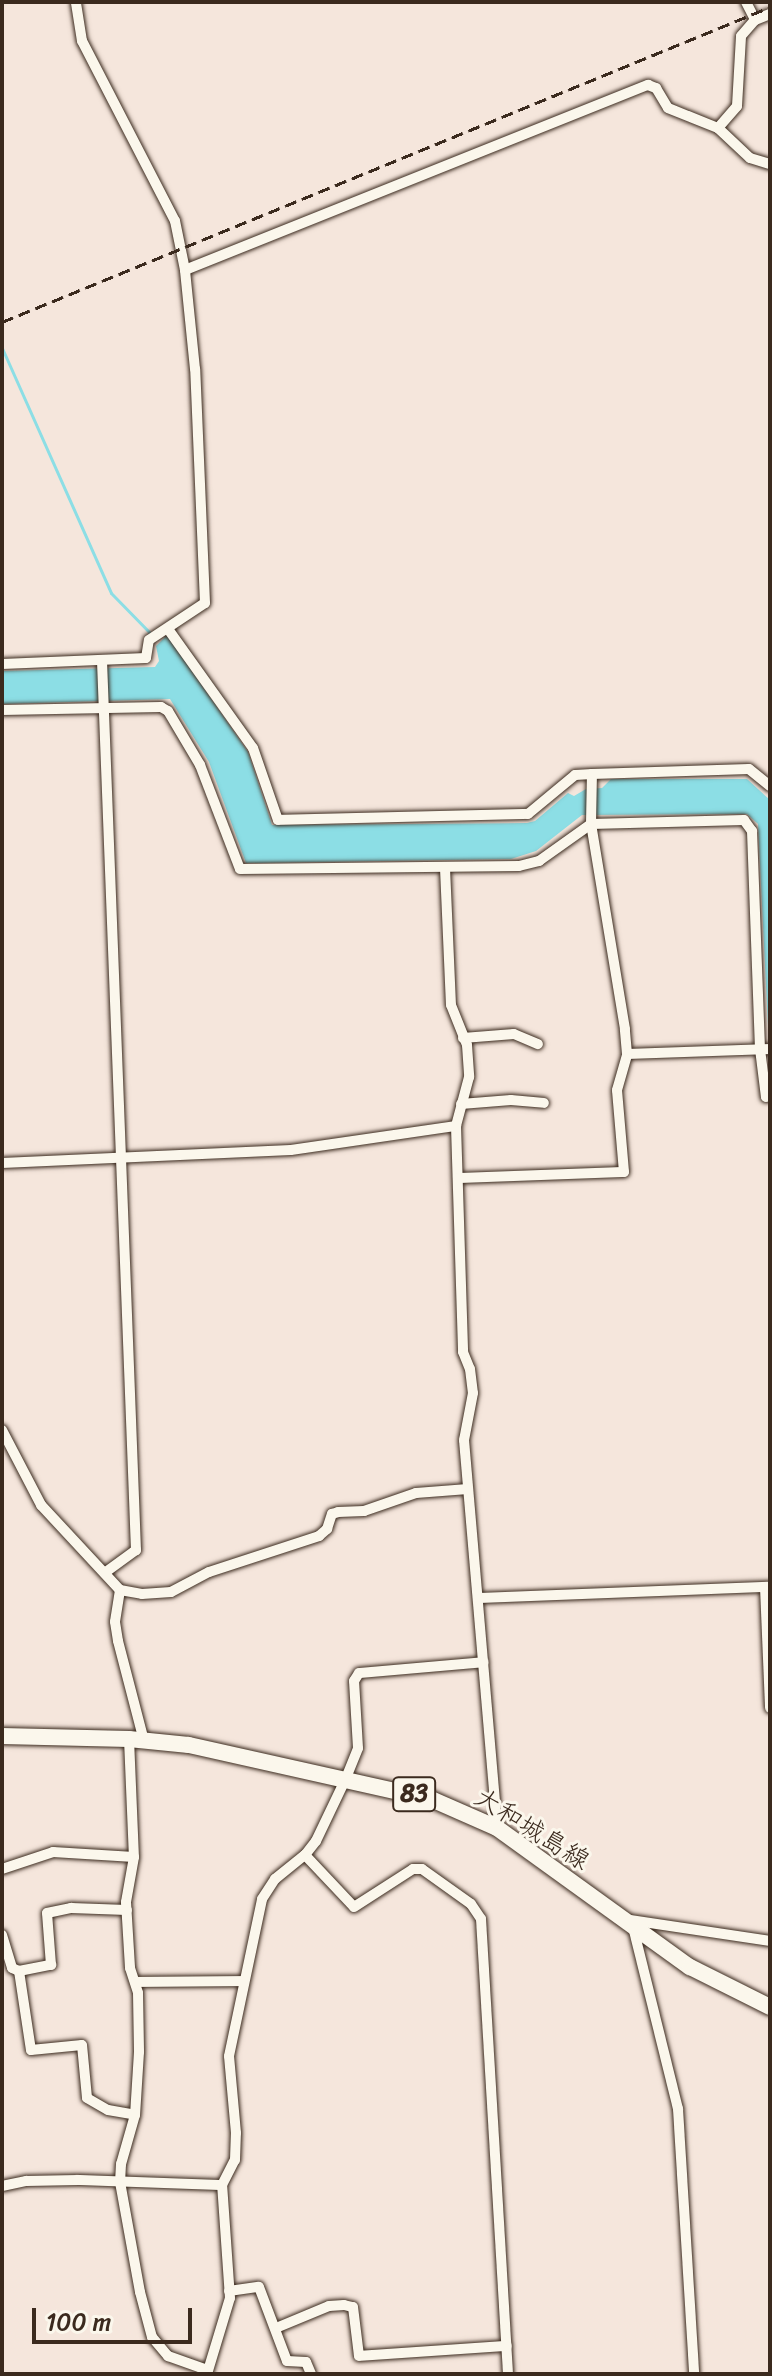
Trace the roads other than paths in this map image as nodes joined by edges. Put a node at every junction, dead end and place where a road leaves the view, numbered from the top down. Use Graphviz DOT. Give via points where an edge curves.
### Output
graph roads {
  1 [pos="76,2"];
  2 [pos="746,2"];
  3 [pos="770,14"];
  4 [pos="755,20"];
  5 [pos="718,128"];
  6 [pos="770,164"];
  7 [pos="185,270"];
  8 [pos="168,629"];
  9 [pos="102,661"];
  10 [pos="2,664"];
  11 [pos="103,708"];
  12 [pos="2,710"];
  13 [pos="592,774"];
  14 [pos="770,786"];
  15 [pos="591,824"];
  16 [pos="445,868"];
  17 [pos="463,1038"];
  18 [pos="538,1044"];
  19 [pos="765,1049"];
  20 [pos="627,1054"];
  21 [pos="770,1096"];
  22 [pos="544,1103"];
  23 [pos="461,1104"];
  24 [pos="456,1126"];
  25 [pos="120,1158"];
  26 [pos="2,1163"];
  27 [pos="458,1178"];
  28 [pos="2,1430"];
  29 [pos="468,1489"];
  30 [pos="104,1573"];
  31 [pos="768,1587"];
  32 [pos="120,1590"];
  33 [pos="478,1598"];
  34 [pos="484,1662"];
  35 [pos="770,1708"];
  36 [pos="2,1736"];
  37 [pos="136,1740"];
  38 [pos="346,1778"];
  39 [pos="497,1828"];
  40 [pos="305,1855"];
  41 [pos="134,1857"];
  42 [pos="2,1869"];
  43 [pos="127,1910"];
  44 [pos="628,1923"];
  45 [pos="2,1935"];
  46 [pos="770,1941"];
  47 [pos="19,1971"];
  48 [pos="244,1981"];
  49 [pos="136,1982"];
  50 [pos="770,2007"];
  51 [pos="135,2115"];
  52 [pos="120,2182"];
  53 [pos="222,2185"];
  54 [pos="2,2186"];
  55 [pos="229,2291"];
  56 [pos="276,2328"];
  57 [pos="507,2346"];
  58 [pos="207,2372"];
  59 [pos="311,2374"];
  60 [pos="508,2374"];
  61 [pos="694,2374"];
  1 -- 7 [label="street" via="82,41 175,221"];
  2 -- 4 [label="street"];
  3 -- 4 [label="street"];
  4 -- 5 [label="street" via="741,36 737,106"];
  5 -- 6 [label="street" via="750,158"];
  5 -- 7 [label="street" via="668,108 656,88 648,85"];
  7 -- 8 [label="street" via="205,603"];
  8 -- 9 [label="street" via="149,640 146,658"];
  8 -- 13 [label="street" via="253,748 278,820 528,814 575,775"];
  9 -- 10 [label="street"];
  9 -- 11 [label="street"];
  11 -- 12 [label="street"];
  11 -- 16 [label="street" via="168,711 200,765 240,869"];
  11 -- 25 [label="street"];
  13 -- 14 [label="street" via="749,769"];
  13 -- 15 [label="street"];
  15 -- 16 [label="street" via="539,861"];
  15 -- 19 [label="street" via="744,820 752,831"];
  15 -- 20 [label="street"];
  16 -- 17 [label="street" via="451,1005"];
  17 -- 18 [label="street" via="514,1034"];
  17 -- 23 [label="street" via="469,1077"];
  19 -- 20 [label="street"];
  19 -- 21 [label="street" via="766,1097"];
  20 -- 27 [label="street" via="617,1090 624,1172"];
  22 -- 23 [label="street"];
  23 -- 24 [label="street"];
  24 -- 25 [label="street" via="291,1150"];
  24 -- 27 [label="street"];
  25 -- 26 [label="street"];
  25 -- 30 [label="street" via="136,1550"];
  27 -- 29 [label="street" via="463,1352 473,1393 464,1440"];
  28 -- 30 [label="street" via="32,1493"];
  29 -- 32 [label="street" via="416,1493 364,1511 332,1514 319,1536 209,1572 171,1592"];
  29 -- 33 [label="street"];
  30 -- 32 [label="street"];
  31 -- 33 [label="street"];
  31 -- 35 [label="street"];
  32 -- 37 [label="street" via="115,1622"];
  33 -- 34 [label="street"];
  34 -- 38 [label="street" via="359,1673 354,1681 358,1748"];
  34 -- 39 [label="street"];
  36 -- 37 [label="main road, 大和城島線 / 83"];
  37 -- 38 [label="main road, 大和城島線 / 83" via="189,1745"];
  37 -- 41 [label="street"];
  38 -- 39 [label="main road, 大和城島線 / 83" via="431,1799"];
  38 -- 40 [label="street"];
  39 -- 44 [label="main road, 大和城島線 / 83"];
  40 -- 48 [label="street" via="288,1865 262,1899"];
  40 -- 57 [label="street" via="354,1907 413,1869 422,1869 471,1904 481,1919"];
  41 -- 42 [label="street" via="53,1852"];
  41 -- 43 [label="street"];
  43 -- 47 [label="street" via="71,1908 47,1913 51,1965"];
  43 -- 49 [label="street" via="130,1968"];
  44 -- 46 [label="street"];
  44 -- 50 [label="main road, 大和城島線 / 83" via="690,1967"];
  44 -- 61 [label="street" via="678,2109"];
  45 -- 47 [label="street" via="12,1968"];
  47 -- 51 [label="street" via="31,2050 82,2045 87,2098 108,2110"];
  48 -- 49 [label="street"];
  48 -- 53 [label="street" via="229,2056 235,2160"];
  49 -- 51 [label="street"];
  51 -- 52 [label="street"];
  52 -- 53 [label="street"];
  52 -- 54 [label="street" via="26,2181"];
  52 -- 58 [label="street" via="152,2337 168,2356"];
  53 -- 55 [label="street"];
  55 -- 56 [label="street" via="259,2287"];
  55 -- 58 [label="street"];
  56 -- 57 [label="street" via="344,2305 353,2307 359,2356"];
  56 -- 59 [label="street" via="287,2361 306,2362"];
  57 -- 60 [label="street"];
}
